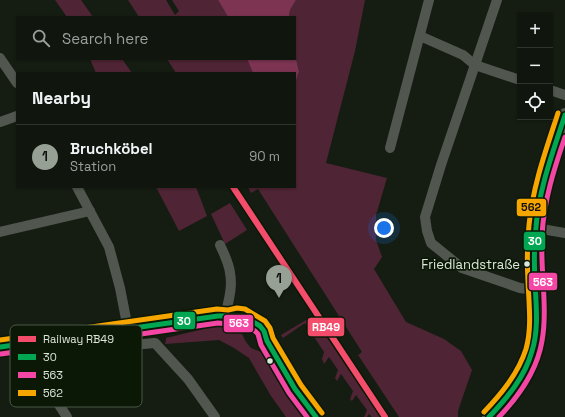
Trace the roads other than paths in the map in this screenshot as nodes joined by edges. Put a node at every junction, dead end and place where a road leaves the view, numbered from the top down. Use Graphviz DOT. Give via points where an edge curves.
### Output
graph roads {
  1 [pos="429,0"];
  2 [pos="497,0"];
  3 [pos="420,36"];
  4 [pos="0,58"];
  5 [pos="475,65"];
  6 [pos="517,79"];
  7 [pos="16,82"];
  8 [pos="553,91"];
  9 [pos="565,95"];
  10 [pos="565,115"];
  11 [pos="16,116"];
  12 [pos="0,122"];
  13 [pos="562,135"];
  14 [pos="390,148"];
  15 [pos="78,188"];
  16 [pos="90,211"];
  17 [pos="536,228"];
  18 [pos="0,232"];
  19 [pos="565,233"];
  20 [pos="220,245"];
  21 [pos="536,290"];
  22 [pos="227,317"];
  23 [pos="127,325"];
  24 [pos="142,327"];
  25 [pos="142,344"];
  26 [pos="61,407"];
  27 [pos="67,417"];
  28 [pos="215,417"];
  29 [pos="316,417"];
  30 [pos="489,417"];
  1 -- 3 [label="street"];
  2 -- 5 [label="street"];
  3 -- 5 [label="street" via="463,55"];
  3 -- 14 [label="street"];
  4 -- 7 [label="street"];
  5 -- 6 [label="street"];
  5 -- 21 [label="street" via="425,217 427,231 431,243 462,268 520,288"];
  8 -- 9 [label="street"];
  10 -- 13 [label="street"];
  11 -- 12 [label="street"];
  13 -- 17 [label="street" via="544,179"];
  15 -- 16 [label="street"];
  16 -- 18 [label="street"];
  16 -- 23 [label="street" via="110,248"];
  17 -- 19 [label="street"];
  17 -- 21 [label="street"];
  20 -- 22 [label="street" via="231,278"];
  21 -- 30 [label="street" via="537,326 530,356 519,381"];
  22 -- 24 [label="street" via="218,316"];
  22 -- 29 [label="street" via="243,316 264,331 267,341 295,389"];
  25 -- 28 [label="street" via="155,343 188,379"];
  26 -- 27 [label="street"];
}
